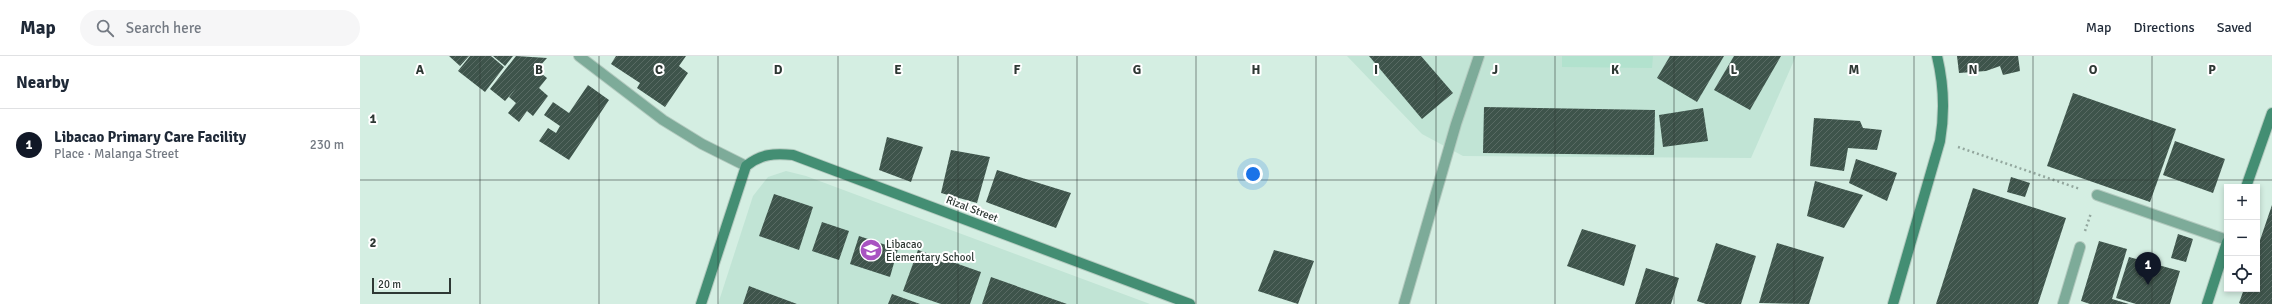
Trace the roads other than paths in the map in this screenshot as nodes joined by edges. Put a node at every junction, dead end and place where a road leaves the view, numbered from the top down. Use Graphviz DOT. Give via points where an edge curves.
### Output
graph roads {
  1 [pos="579,56"];
  2 [pos="1479,56"];
  3 [pos="1937,56"];
  4 [pos="2272,113"];
  5 [pos="746,166"];
  6 [pos="2247,184"];
  7 [pos="2097,195"];
  8 [pos="2224,239"];
  9 [pos="2080,247"];
  10 [pos="2224,250"];
  11 [pos="701,304"];
  12 [pos="1190,304"];
  13 [pos="1404,304"];
  14 [pos="1892,304"];
  15 [pos="2063,304"];
  16 [pos="2207,304"];
  1 -- 5 [label="street" via="663,120 702,144"];
  2 -- 13 [label="street" via="1456,124"];
  3 -- 14 [label="street" via="1942,76 1944,117 1940,141"];
  4 -- 6 [label="street"];
  5 -- 11 [label="street"];
  5 -- 12 [label="street, Rizal Street" via="758,156 777,153 793,155"];
  7 -- 8 [label="street"];
  9 -- 15 [label="street"];
  10 -- 16 [label="street"];
}
